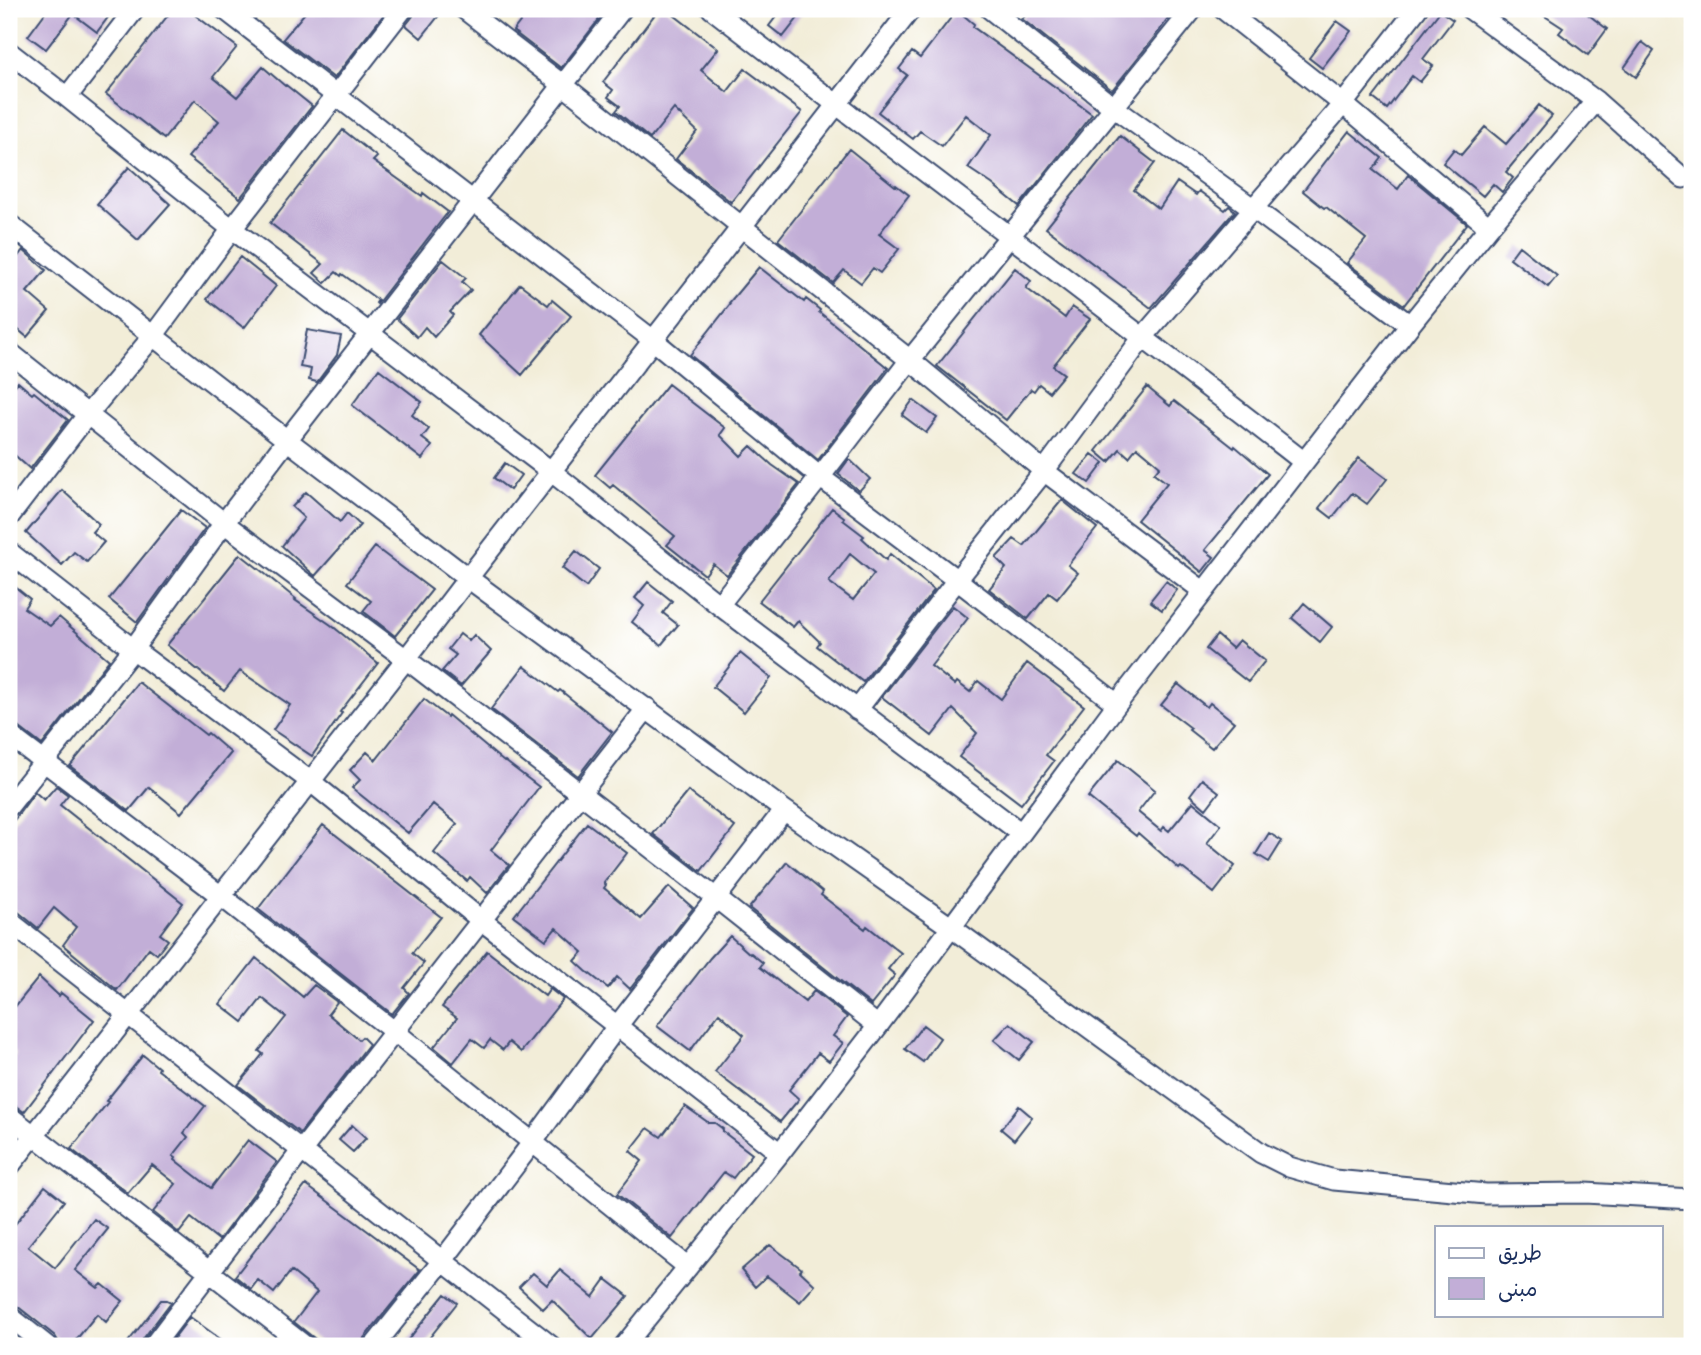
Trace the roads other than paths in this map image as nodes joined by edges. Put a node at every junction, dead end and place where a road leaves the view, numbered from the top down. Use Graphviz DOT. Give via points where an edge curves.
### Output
graph roads {
  1 [pos="135,9"];
  2 [pos="224,9"];
  3 [pos="403,9"];
  4 [pos="464,9"];
  5 [pos="622,9"];
  6 [pos="712,9"];
  7 [pos="911,9"];
  8 [pos="990,9"];
  9 [pos="1192,9"];
  10 [pos="1223,9"];
  11 [pos="1417,9"];
  12 [pos="1470,9"];
  13 [pos="9,52"];
  14 [pos="563,85"];
  15 [pos="336,96"];
  16 [pos="67,97"];
  17 [pos="1596,101"];
  18 [pos="1343,104"];
  19 [pos="836,105"];
  20 [pos="1113,107"];
  21 [pos="1683,178"];
  22 [pos="472,202"];
  23 [pos="1254,209"];
  24 [pos="9,224"];
  25 [pos="741,227"];
  26 [pos="1489,227"];
  27 [pos="232,229"];
  28 [pos="1010,238"];
  29 [pos="1410,325"];
  30 [pos="369,333"];
  31 [pos="153,336"];
  32 [pos="1143,337"];
  33 [pos="653,340"];
  34 [pos="9,352"];
  35 [pos="910,360"];
  36 [pos="88,414"];
  37 [pos="287,440"];
  38 [pos="1304,462"];
  39 [pos="1044,471"];
  40 [pos="552,472"];
  41 [pos="820,477"];
  42 [pos="9,517"];
  43 [pos="224,523"];
  44 [pos="9,552"];
  45 [pos="468,578"];
  46 [pos="957,580"];
  47 [pos="1203,591"];
  48 [pos="719,605"];
  49 [pos="133,649"];
  50 [pos="406,660"];
  51 [pos="1117,704"];
  52 [pos="647,708"];
  53 [pos="857,710"];
  54 [pos="9,735"];
  55 [pos="44,761"];
  56 [pos="310,781"];
  57 [pos="580,794"];
  58 [pos="9,806"];
  59 [pos="784,810"];
  60 [pos="1021,833"];
  61 [pos="221,896"];
  62 [pos="716,898"];
  63 [pos="481,920"];
  64 [pos="9,921"];
  65 [pos="952,928"];
  66 [pos="128,1014"];
  67 [pos="618,1025"];
  68 [pos="878,1026"];
  69 [pos="395,1032"];
  70 [pos="9,1116"];
  71 [pos="33,1135"];
  72 [pos="532,1143"];
  73 [pos="302,1150"];
  74 [pos="779,1153"];
  75 [pos="9,1167"];
  76 [pos="1692,1199"];
  77 [pos="443,1260"];
  78 [pos="688,1267"];
  79 [pos="209,1271"];
  80 [pos="9,1317"];
  81 [pos="47,1346"];
  82 [pos="153,1346"];
  83 [pos="305,1346"];
  84 [pos="374,1346"];
  85 [pos="551,1346"];
  86 [pos="624,1346"];
  1 -- 16 [label="street"];
  2 -- 15 [label="street"];
  3 -- 15 [label="street"];
  4 -- 14 [label="street"];
  5 -- 14 [label="street"];
  6 -- 19 [label="street"];
  7 -- 19 [label="street"];
  8 -- 20 [label="street"];
  9 -- 20 [label="street"];
  10 -- 18 [label="street"];
  11 -- 18 [label="street"];
  12 -- 17 [label="street"];
  13 -- 16 [label="street"];
  14 -- 22 [label="street"];
  14 -- 25 [label="street"];
  15 -- 22 [label="street"];
  15 -- 27 [label="street"];
  16 -- 27 [label="street"];
  17 -- 21 [label="street"];
  17 -- 26 [label="street"];
  18 -- 23 [label="street"];
  18 -- 26 [label="street"];
  19 -- 25 [label="street"];
  19 -- 28 [label="street"];
  20 -- 23 [label="street"];
  20 -- 28 [label="street"];
  22 -- 30 [label="street"];
  22 -- 33 [label="street"];
  23 -- 29 [label="street"];
  23 -- 32 [label="street"];
  24 -- 31 [label="street"];
  25 -- 33 [label="street"];
  25 -- 35 [label="street"];
  26 -- 29 [label="street"];
  27 -- 30 [label="street"];
  27 -- 31 [label="street"];
  28 -- 32 [label="street"];
  28 -- 35 [label="street"];
  29 -- 38 [label="street"];
  30 -- 37 [label="street"];
  30 -- 40 [label="street"];
  31 -- 36 [label="street"];
  31 -- 37 [label="street"];
  32 -- 38 [label="street"];
  32 -- 39 [label="street"];
  33 -- 40 [label="street"];
  33 -- 41 [label="street"];
  34 -- 36 [label="street"];
  35 -- 39 [label="street"];
  35 -- 41 [label="street"];
  36 -- 42 [label="street"];
  36 -- 43 [label="street"];
  37 -- 43 [label="street"];
  37 -- 45 [label="street"];
  38 -- 47 [label="street"];
  39 -- 46 [label="street"];
  39 -- 47 [label="street"];
  40 -- 45 [label="street"];
  40 -- 48 [label="street"];
  41 -- 46 [label="street"];
  41 -- 48 [label="street"];
  43 -- 49 [label="street"];
  43 -- 50 [label="street"];
  44 -- 49 [label="street"];
  45 -- 50 [label="street"];
  45 -- 52 [label="street"];
  46 -- 51 [label="street"];
  46 -- 53 [label="street"];
  47 -- 51 [label="street"];
  48 -- 53 [label="street"];
  49 -- 55 [label="street"];
  49 -- 56 [label="street"];
  50 -- 56 [label="street"];
  50 -- 57 [label="street"];
  51 -- 60 [label="street"];
  52 -- 57 [label="street"];
  52 -- 59 [label="street"];
  53 -- 60 [label="street"];
  54 -- 55 [label="street"];
  55 -- 58 [label="street"];
  55 -- 61 [label="street"];
  56 -- 61 [label="street"];
  56 -- 63 [label="street"];
  57 -- 62 [label="street"];
  57 -- 63 [label="street"];
  59 -- 62 [label="street"];
  59 -- 65 [label="street"];
  60 -- 65 [label="street"];
  61 -- 66 [label="street"];
  61 -- 69 [label="street"];
  62 -- 67 [label="street"];
  62 -- 68 [label="street"];
  63 -- 67 [label="street"];
  63 -- 69 [label="street"];
  64 -- 66 [label="street"];
  65 -- 68 [label="street"];
  65 -- 76 [label="street" via="1261,1153 1289,1167 1334,1180 1486,1194"];
  66 -- 71 [label="street"];
  66 -- 73 [label="street"];
  67 -- 72 [label="street"];
  67 -- 74 [label="street"];
  68 -- 74 [label="street"];
  69 -- 72 [label="street"];
  69 -- 73 [label="street"];
  70 -- 71 [label="street"];
  71 -- 75 [label="street"];
  71 -- 79 [label="street"];
  72 -- 77 [label="street"];
  72 -- 78 [label="street"];
  73 -- 77 [label="street"];
  73 -- 79 [label="street"];
  74 -- 78 [label="street"];
  77 -- 84 [label="street"];
  77 -- 85 [label="street"];
  78 -- 86 [label="street"];
  79 -- 82 [label="street"];
  79 -- 83 [label="street"];
  80 -- 81 [label="street"];
}
